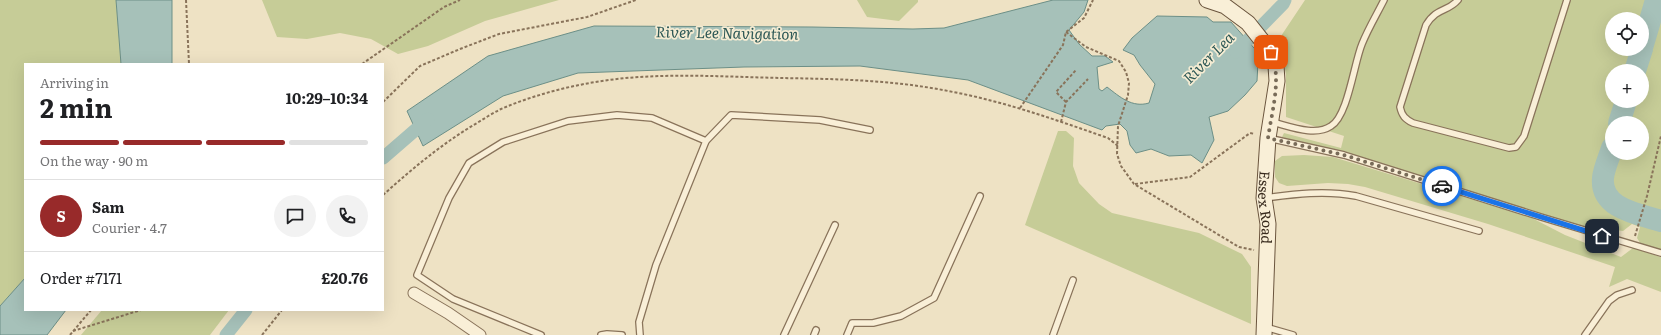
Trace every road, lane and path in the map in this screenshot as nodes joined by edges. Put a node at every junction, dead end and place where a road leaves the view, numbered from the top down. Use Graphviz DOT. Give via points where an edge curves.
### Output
graph roads {
  1 [pos="186,0"];
  2 [pos="460,0"];
  3 [pos="636,0"];
  4 [pos="1093,0"];
  5 [pos="1207,0"];
  6 [pos="1384,0"];
  7 [pos="1458,0"];
  8 [pos="1567,0"];
  9 [pos="1066,32"];
  10 [pos="189,63"];
  11 [pos="363,63"];
  12 [pos="1076,70"];
  13 [pos="1088,79"];
  14 [pos="384,101"];
  15 [pos="1066,102"];
  16 [pos="1020,108"];
  17 [pos="1061,122"];
  18 [pos="1270,122"];
  19 [pos="870,130"];
  20 [pos="1661,136"];
  21 [pos="1268,138"];
  22 [pos="706,141"];
  23 [pos="1118,146"];
  24 [pos="1134,184"];
  25 [pos="384,194"];
  26 [pos="980,196"];
  27 [pos="1264,198"];
  28 [pos="835,225"];
  29 [pos="1479,231"];
  30 [pos="1633,245"];
  31 [pos="1268,250"];
  32 [pos="1661,253"];
  33 [pos="1072,280"];
  34 [pos="1632,290"];
  35 [pos="414,293"];
  36 [pos="90,311"];
  37 [pos="138,311"];
  38 [pos="281,311"];
  39 [pos="73,331"];
  40 [pos="1264,331"];
  41 [pos="70,335"];
  42 [pos="262,335"];
  43 [pos="480,335"];
  44 [pos="541,335"];
  45 [pos="601,335"];
  46 [pos="622,335"];
  47 [pos="640,335"];
  48 [pos="784,335"];
  49 [pos="847,335"];
  50 [pos="1053,335"];
  51 [pos="1293,335"];
  52 [pos="1585,335"];
  1 -- 10 [label="path"];
  2 -- 11 [label="path" via="444,7"];
  3 -- 14 [label="path" via="587,16 499,34 473,44 420,66"];
  4 -- 9 [label="path" via="1084,18"];
  5 -- 18 [label="street, Essex Road" via="1225,6 1248,23 1271,52 1276,66 1276,81"];
  6 -- 18 [label="lane" via="1362,44 1344,106 1336,122 1317,131"];
  7 -- 8 [label="lane" via="1430,17 1400,107 1401,113 1405,119 1413,123 1509,148 1516,147 1524,136"];
  9 -- 16 [label="path" via="1063,45"];
  9 -- 23 [label="path" via="1086,48 1119,61 1126,72 1129,83 1128,95 1118,126"];
  12 -- 15 [label="path" via="1056,92"];
  13 -- 15 [label="path"];
  15 -- 17 [label="path"];
  16 -- 17 [label="path"];
  16 -- 25 [label="path" via="951,91 875,80 735,76 638,77 591,83 528,99 499,110 436,149"];
  17 -- 23 [label="path" via="1108,138"];
  18 -- 21 [label="street, Essex Road"];
  19 -- 22 [label="lane" via="820,120 731,115"];
  20 -- 30 [label="path"];
  21 -- 24 [label="path" via="1250,133 1190,177"];
  21 -- 27 [label="street, Essex Road"];
  21 -- 30 [label="lane" via="1344,155"];
  22 -- 44 [label="lane" via="652,118 617,115 568,121 517,137 503,142 469,163 449,198 417,275 453,299"];
  22 -- 47 [label="lane" via="656,265 639,322"];
  23 -- 24 [label="path" via="1117,154 1121,166"];
  24 -- 31 [label="path" via="1238,247"];
  26 -- 49 [label="lane" via="934,298 901,316 873,323 852,323"];
  27 -- 29 [label="lane" via="1336,192"];
  27 -- 31 [label="street, Essex Road"];
  28 -- 48 [label="lane"];
  30 -- 32 [label="lane"];
  31 -- 40 [label="street, Essex Road"];
  33 -- 50 [label="lane"];
  34 -- 52 [label="lane" via="1617,294 1609,301"];
  35 -- 43 [label="street"];
  36 -- 39 [label="path"];
  37 -- 39 [label="path"];
  38 -- 42 [label="path"];
  39 -- 41 [label="path"];
  40 -- 51 [label="lane"];
  45 -- 46 [label="lane"];
}
